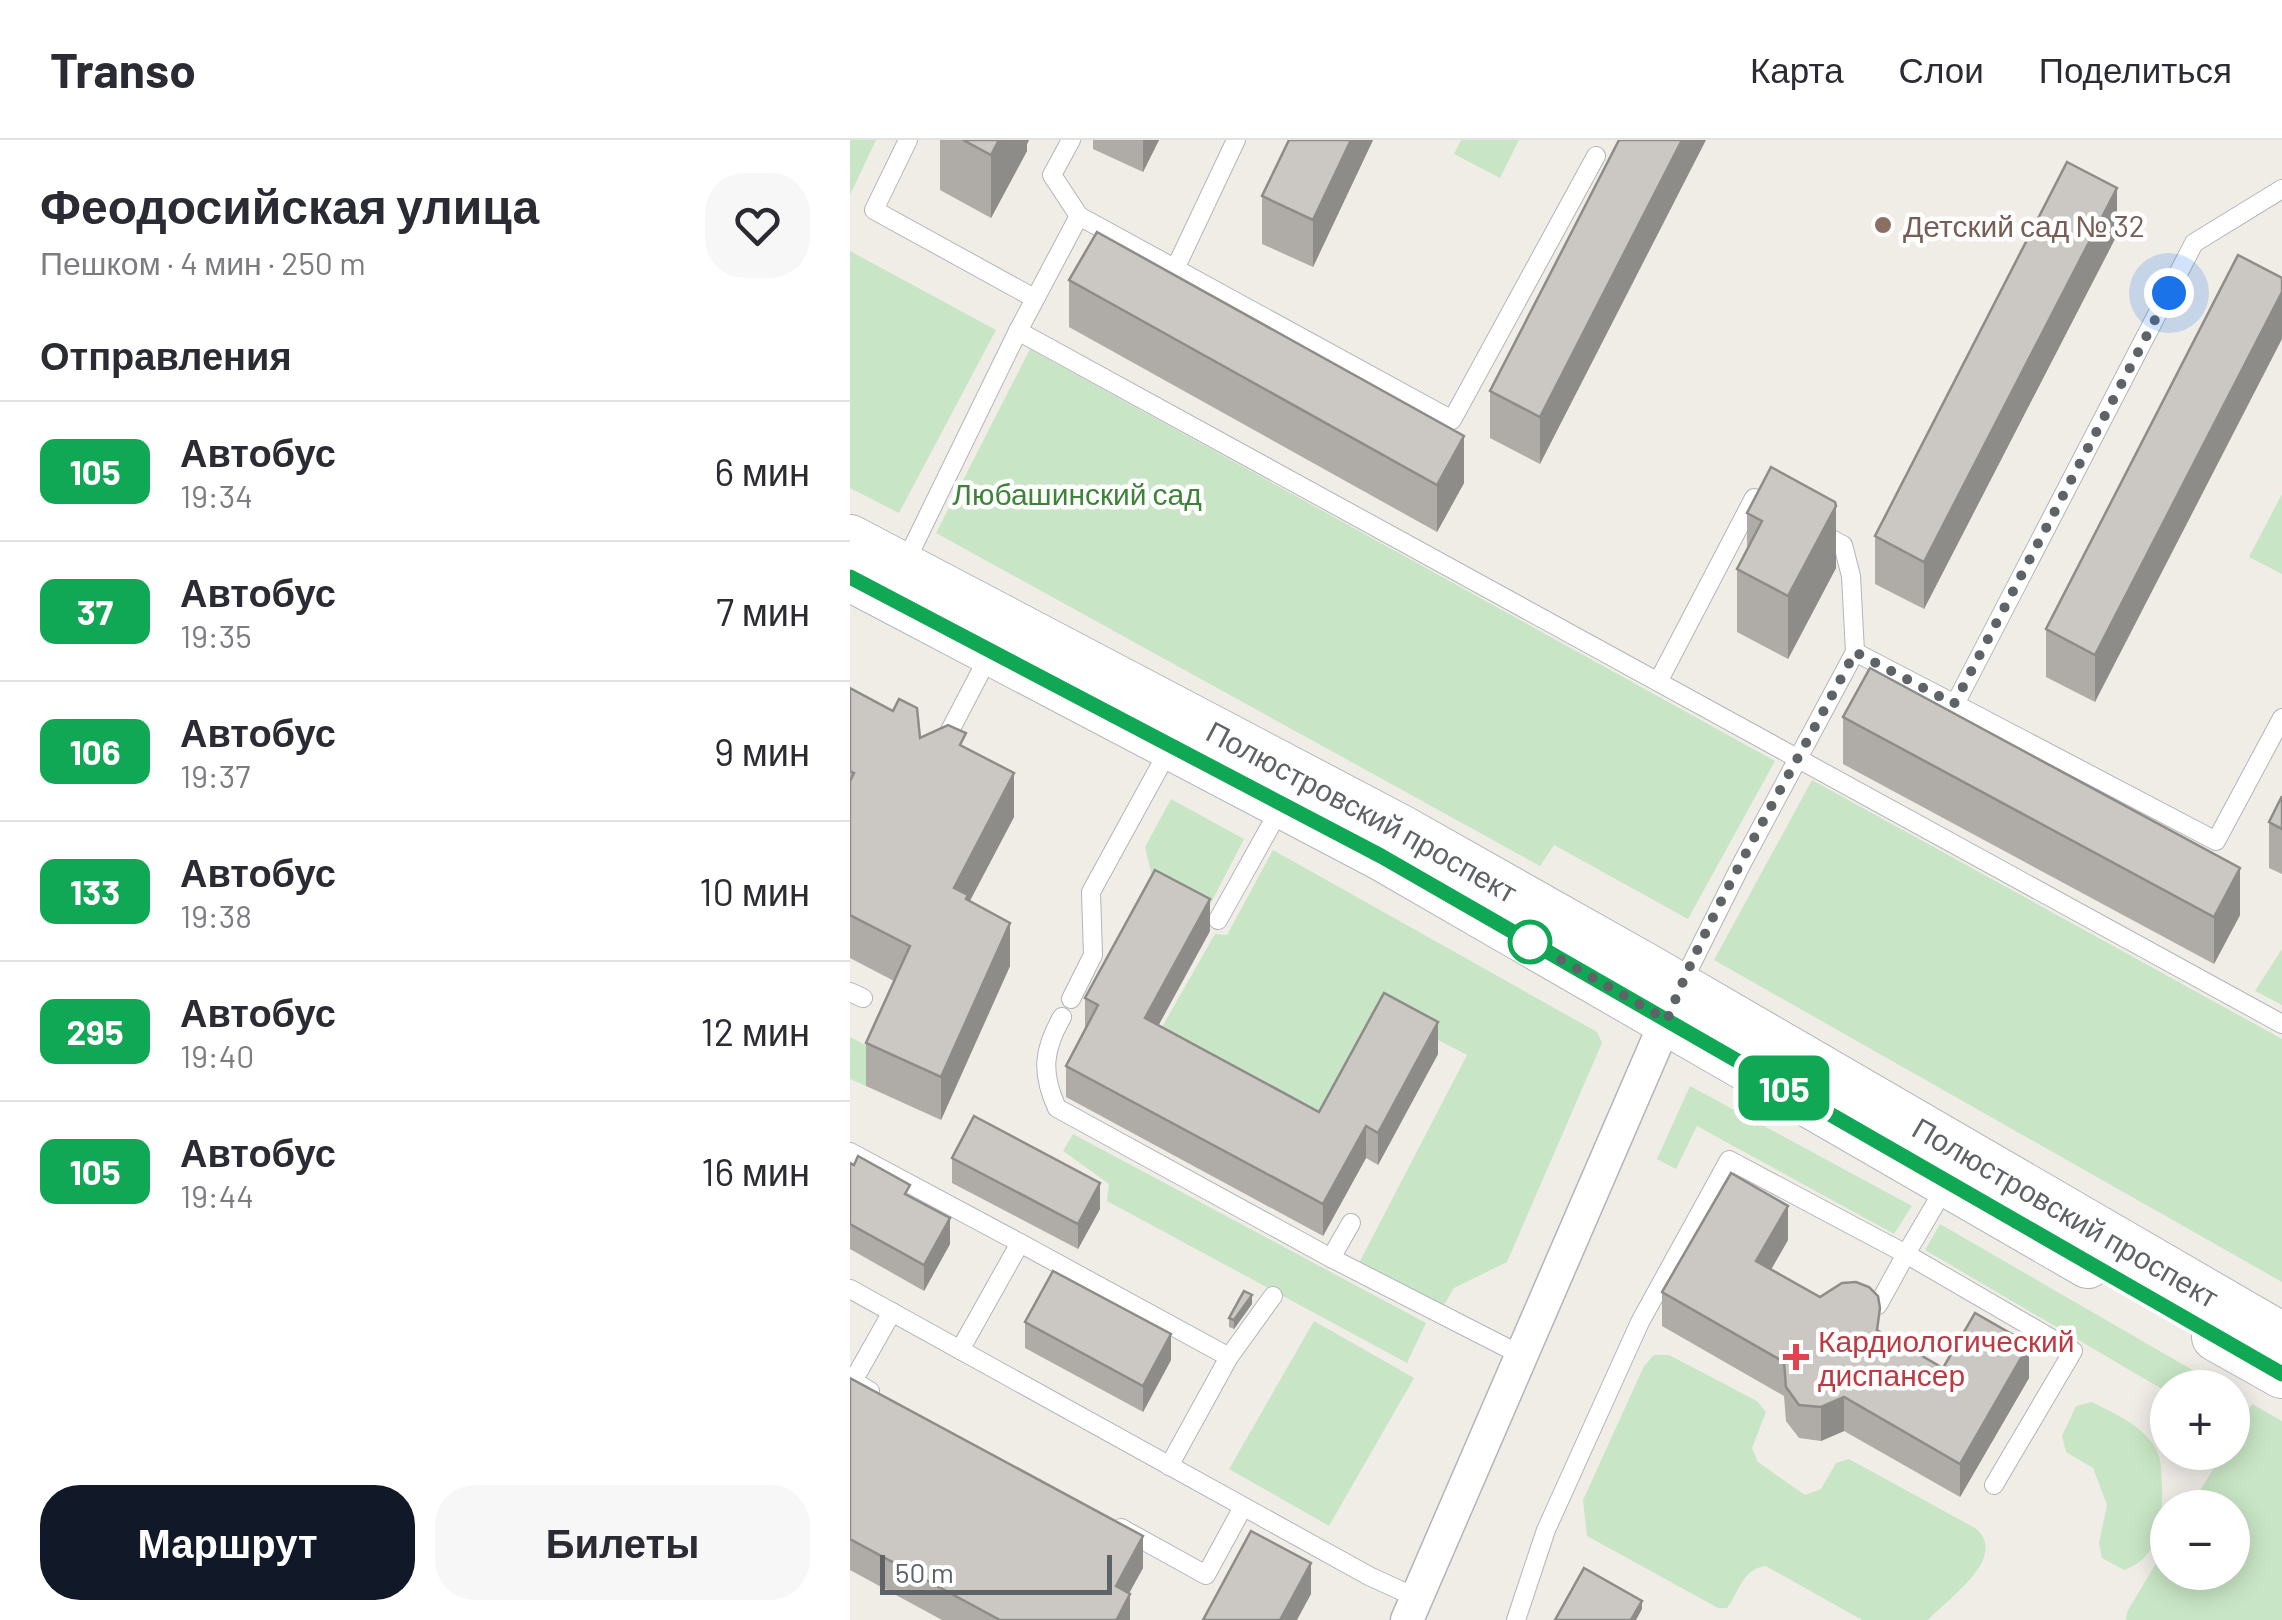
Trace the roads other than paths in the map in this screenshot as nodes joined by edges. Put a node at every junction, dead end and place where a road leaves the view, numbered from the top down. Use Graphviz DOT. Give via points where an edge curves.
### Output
graph roads {
  1 [pos="908,140"];
  2 [pos="1070,140"];
  3 [pos="1236,140"];
  4 [pos="1596,156"];
  5 [pos="2282,189"];
  6 [pos="1079,216"];
  7 [pos="1175,269"];
  8 [pos="1034,298"];
  9 [pos="1018,331"];
  10 [pos="850,540"];
  11 [pos="880,580"];
  12 [pos="999,636"];
  13 [pos="1855,652"];
  14 [pos="1658,682"];
  15 [pos="1954,704"];
  16 [pos="2282,718"];
  17 [pos="1180,731"];
  18 [pos="944,740"];
  19 [pos="1798,759"];
  20 [pos="1290,790"];
  21 [pos="1218,920"];
  22 [pos="1071,999"];
  23 [pos="1674,1004"];
  24 [pos="1062,1018"];
  25 [pos="2282,1024"];
  26 [pos="850,1152"];
  27 [pos="1955,1168"];
  28 [pos="1352,1222"];
  29 [pos="1020,1243"];
  30 [pos="1906,1254"];
  31 [pos="1331,1258"];
  32 [pos="850,1289"];
  33 [pos="1273,1296"];
  34 [pos="1878,1305"];
  35 [pos="892,1312"];
  36 [pos="2282,1337"];
  37 [pos="960,1350"];
  38 [pos="1522,1356"];
  39 [pos="1229,1357"];
  40 [pos="2282,1374"];
  41 [pos="852,1383"];
  42 [pos="887,1400"];
  43 [pos="1169,1466"];
  44 [pos="1994,1485"];
  45 [pos="1244,1507"];
  46 [pos="1106,1520"];
  47 [pos="1412,1609"];
  48 [pos="1516,1620"];
  1 -- 8 [label="lane" via="874,210"];
  2 -- 6 [label="lane" via="1052,175"];
  3 -- 7 [label="lane"];
  4 -- 7 [label="lane" via="1452,420"];
  5 -- 15 [label="lane" via="2194,243"];
  6 -- 7 [label="lane"];
  6 -- 8 [label="lane"];
  8 -- 9 [label="lane"];
  9 -- 11 [label="lane"];
  9 -- 14 [label="lane"];
  10 -- 11 [label="main road, Полюстровский проспект"];
  11 -- 12 [label="main road, Полюстровский проспект"];
  12 -- 17 [label="main road, Полюстровский проспект"];
  12 -- 18 [label="lane"];
  13 -- 14 [label="lane" via="1843,545 1754,498"];
  13 -- 15 [label="lane"];
  13 -- 19 [label="lane"];
  14 -- 19 [label="lane"];
  15 -- 16 [label="lane" via="2216,841"];
  17 -- 20 [label="main road, Полюстровский проспект"];
  17 -- 22 [label="lane" via="1091,892 1094,955"];
  19 -- 23 [label="lane"];
  19 -- 25 [label="lane"];
  20 -- 21 [label="lane"];
  20 -- 23 [label="main road, Полюстровский проспект" via="1381,856"];
  23 -- 27 [label="main road, Полюстровский проспект"];
  23 -- 38 [label="street"];
  24 -- 31 [label="lane" via="1046,1044 1048,1087 1057,1108"];
  26 -- 29 [label="lane"];
  27 -- 30 [label="lane"];
  27 -- 36 [label="main road, Полюстровский проспект"];
  27 -- 40 [label="main road, Полюстровский проспект"];
  28 -- 31 [label="lane"];
  29 -- 37 [label="lane"];
  29 -- 39 [label="lane"];
  30 -- 34 [label="lane"];
  30 -- 44 [label="lane" via="2073,1351"];
  30 -- 48 [label="lane" via="1729,1160 1640,1322 1546,1530"];
  31 -- 38 [label="lane"];
  32 -- 35 [label="lane"];
  33 -- 39 [label="lane"];
  35 -- 37 [label="lane"];
  35 -- 41 [label="lane"];
  37 -- 43 [label="lane"];
  38 -- 47 [label="street"];
  39 -- 43 [label="lane"];
  41 -- 42 [label="lane"];
  43 -- 45 [label="lane"];
  45 -- 46 [label="lane" via="1206,1575"];
  45 -- 47 [label="lane" via="1368,1576"];
}
